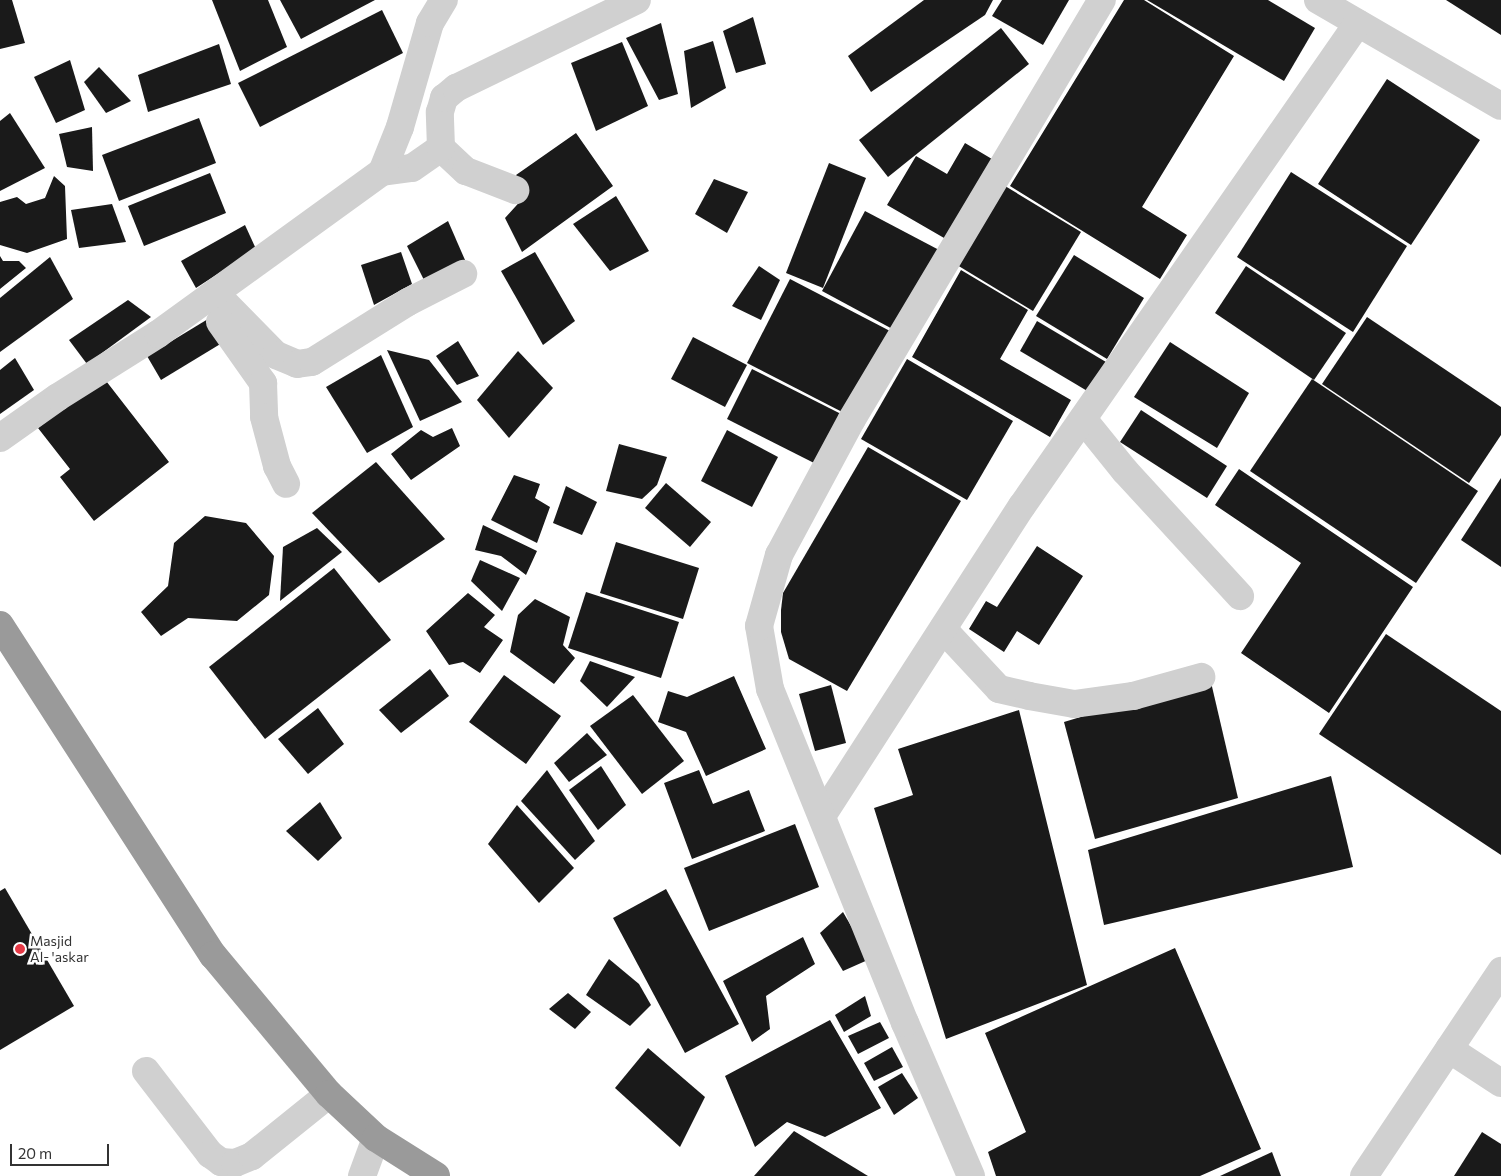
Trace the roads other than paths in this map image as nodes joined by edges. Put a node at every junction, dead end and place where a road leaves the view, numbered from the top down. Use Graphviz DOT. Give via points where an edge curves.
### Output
graph roads {
  1 [pos="444,0"];
  2 [pos="637,0"];
  3 [pos="1102,0"];
  4 [pos="1318,0"];
  5 [pos="1358,23"];
  6 [pos="1501,106"];
  7 [pos="441,148"];
  8 [pos="382,172"];
  9 [pos="515,190"];
  10 [pos="463,274"];
  11 [pos="210,297"];
  12 [pos="1082,419"];
  13 [pos="0,438"];
  14 [pos="286,484"];
  15 [pos="1240,596"];
  16 [pos="0,625"];
  17 [pos="943,629"];
  18 [pos="1201,678"];
  19 [pos="822,816"];
  20 [pos="1501,971"];
  21 [pos="1449,1049"];
  22 [pos="146,1071"];
  23 [pos="1501,1083"];
  24 [pos="329,1094"];
  25 [pos="376,1138"];
  26 [pos="362,1176"];
  27 [pos="436,1176"];
  28 [pos="971,1176"];
  29 [pos="1364,1176"];
  1 -- 8 [label="street" via="430,23 400,128"];
  2 -- 7 [label="street" via="456,88 444,98 440,112"];
  3 -- 19 [label="street" via="852,418 779,554 759,626 770,689"];
  4 -- 5 [label="street"];
  5 -- 6 [label="street"];
  5 -- 12 [label="street"];
  7 -- 8 [label="street" via="412,168"];
  7 -- 9 [label="street" via="466,171"];
  8 -- 11 [label="street"];
  10 -- 11 [label="street" via="408,302 312,362 297,364 276,355"];
  11 -- 13 [label="street"];
  11 -- 14 [label="street" via="263,383 264,417 277,466"];
  12 -- 15 [label="street" via="1125,471"];
  12 -- 17 [label="street"];
  16 -- 24 [label="highway" via="213,955"];
  17 -- 18 [label="street" via="999,689 1029,696 1074,704 1132,696"];
  17 -- 19 [label="street"];
  19 -- 28 [label="street" via="905,1024"];
  20 -- 21 [label="street"];
  21 -- 23 [label="street"];
  21 -- 29 [label="street"];
  22 -- 24 [label="street" via="210,1154 228,1163 252,1156"];
  24 -- 25 [label="highway"];
  25 -- 26 [label="street"];
  25 -- 27 [label="highway"];
}
